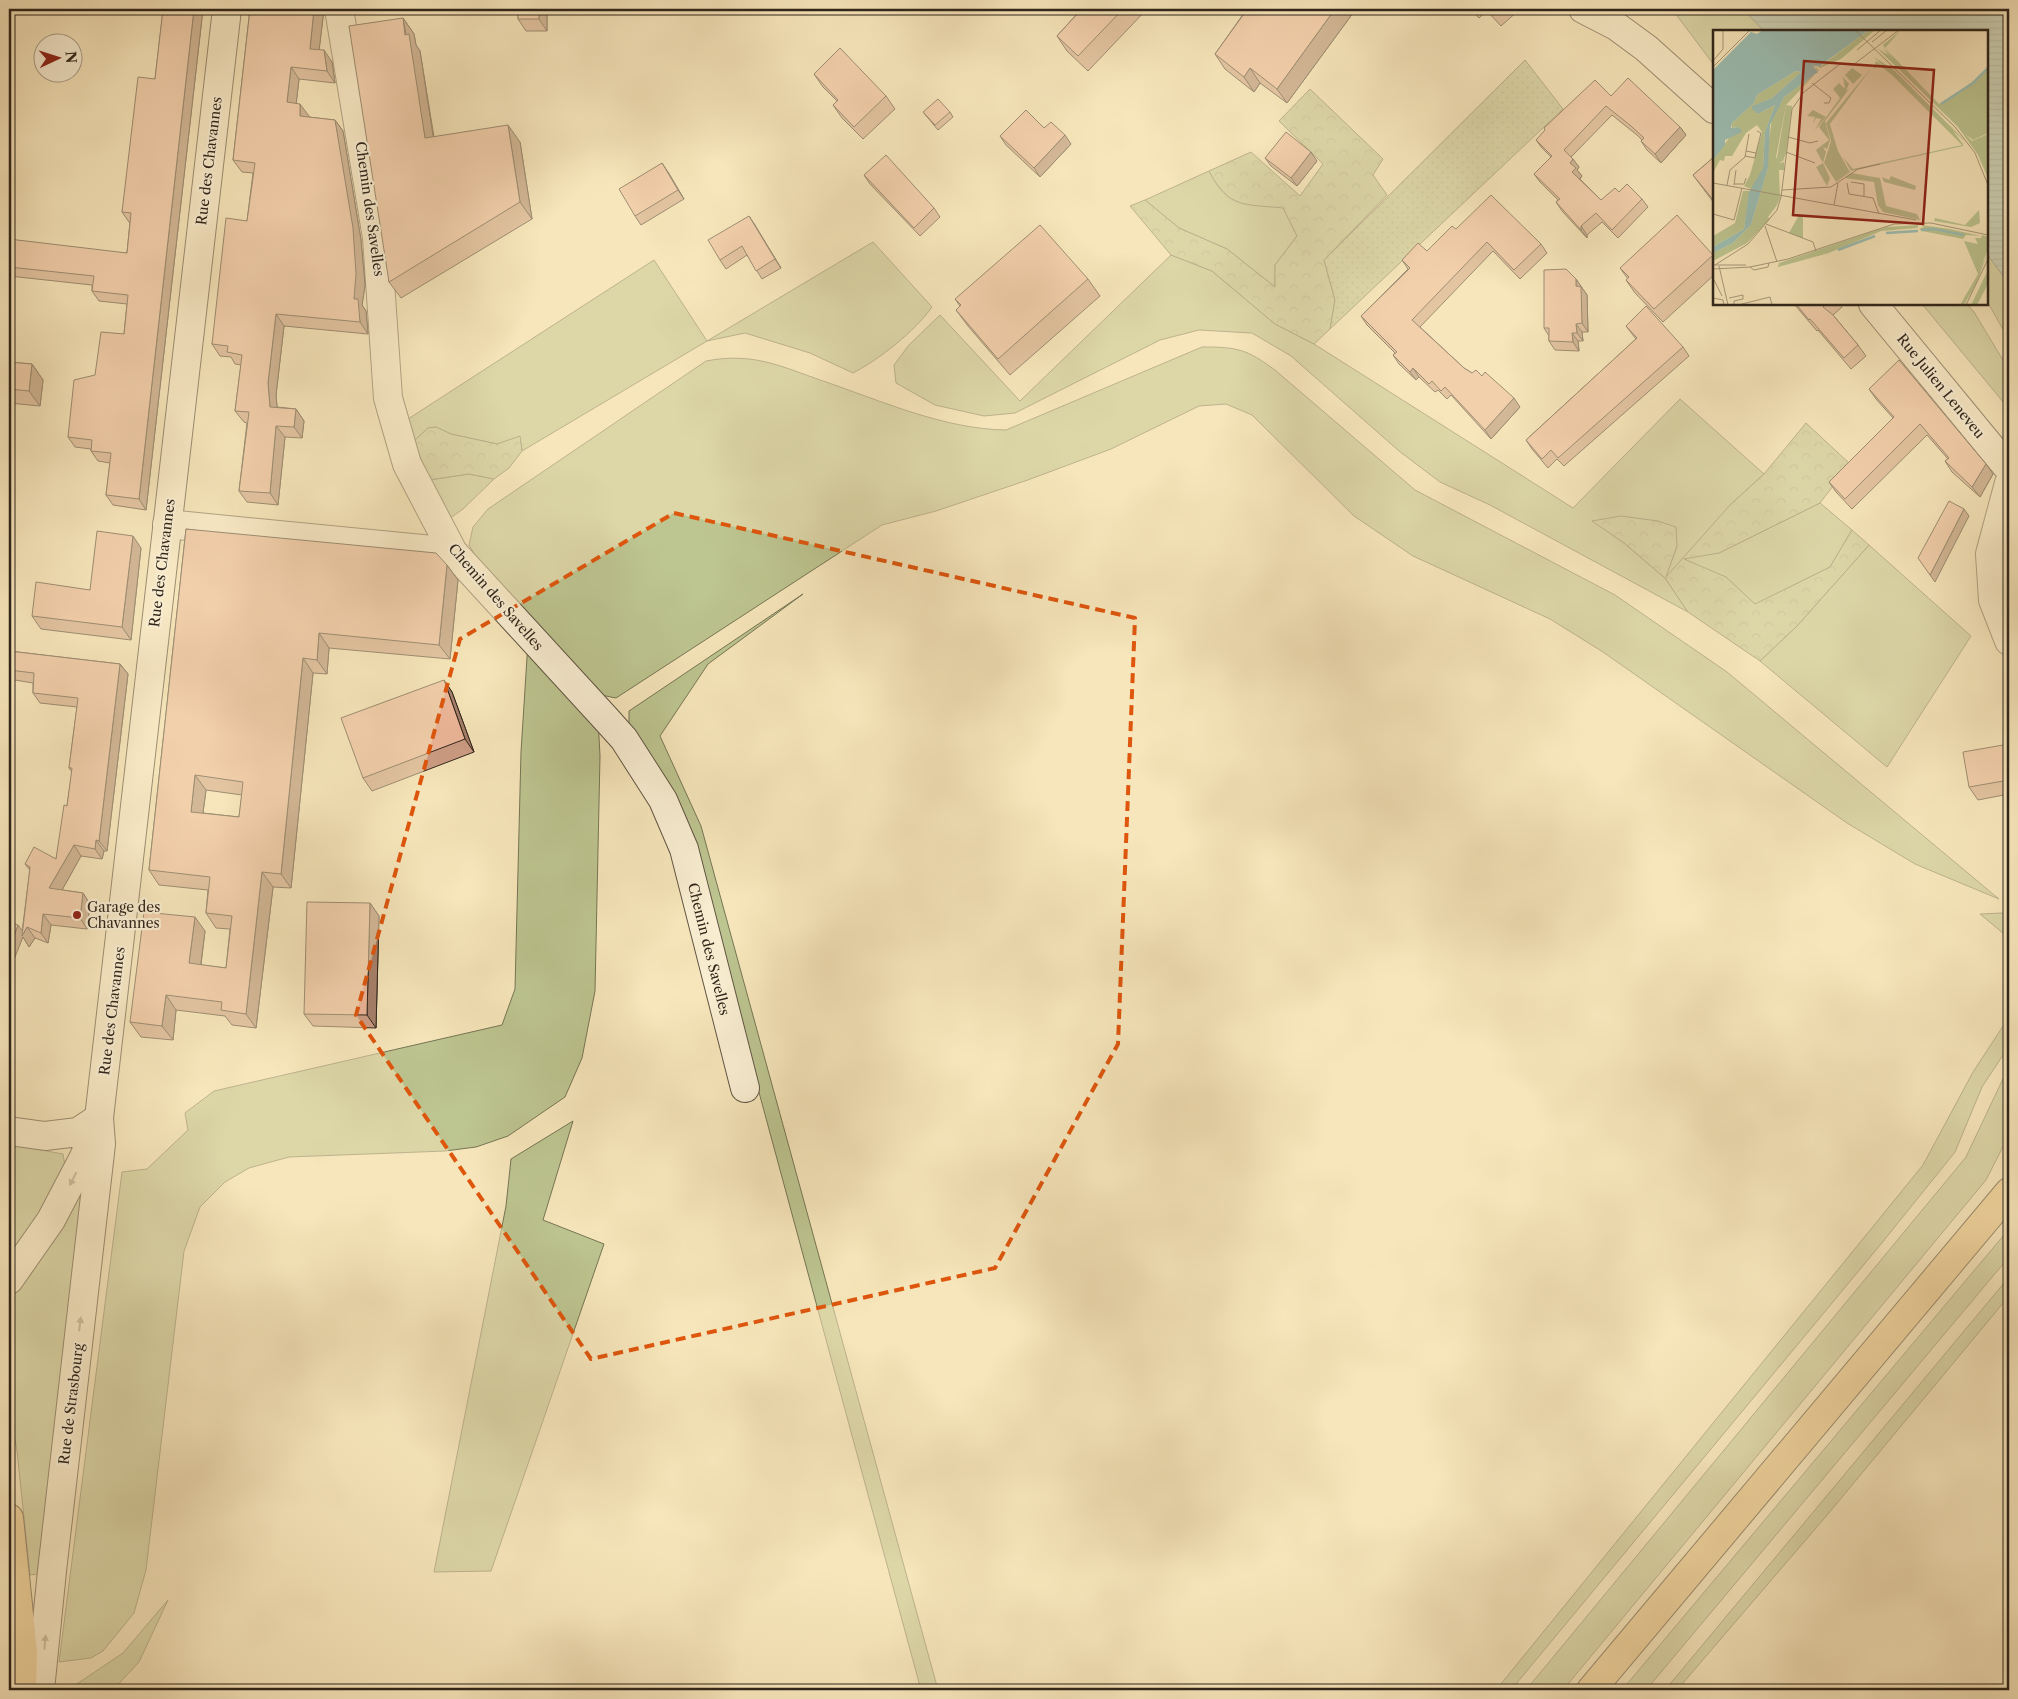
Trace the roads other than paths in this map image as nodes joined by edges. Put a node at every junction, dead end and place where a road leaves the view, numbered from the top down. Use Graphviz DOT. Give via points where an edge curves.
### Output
graph roads {
  1 [pos="227,9"];
  2 [pos="338,9"];
  3 [pos="1583,9"];
  4 [pos="1713,108"];
  5 [pos="1874,305"];
  6 [pos="2009,469"];
  7 [pos="2009,484"];
  8 [pos="167,524"];
  9 [pos="454,552"];
  10 [pos="2009,641"];
  11 [pos="745,1088"];
  12 [pos="99,1118"];
  13 [pos="9,1131"];
  14 [pos="2009,1192"];
  15 [pos="9,1280"];
  16 [pos="9,1518"];
  17 [pos="22,1690"];
  18 [pos="40,1690"];
  19 [pos="1592,1690"];
  1 -- 8 [label="street, Rue des Chavannes"];
  2 -- 9 [label="street, Chemin des Savelles" via="378,238 388,398 407,464"];
  3 -- 4 [label="street" via="1616,26 1646,48"];
  5 -- 6 [label="street, Rue Julien Leneveu"];
  7 -- 10 [label="street" via="1990,554 1993,600"];
  8 -- 9 [label="street"];
  8 -- 12 [label="street, Rue des Chavannes"];
  9 -- 11 [label="street, Chemin des Savelles" via="624,740 663,800 684,849"];
  12 -- 13 [label="street" via="78,1132 45,1136"];
  12 -- 15 [label="street, one-way" via="84,1156 51,1220"];
  18 -- 12 [label="street, Rue de Strasbourg, one-way" via="101,1144"];
  14 -- 19 [label="main road"];
  16 -- 17 [label="main road" via="23,1653"];
}
